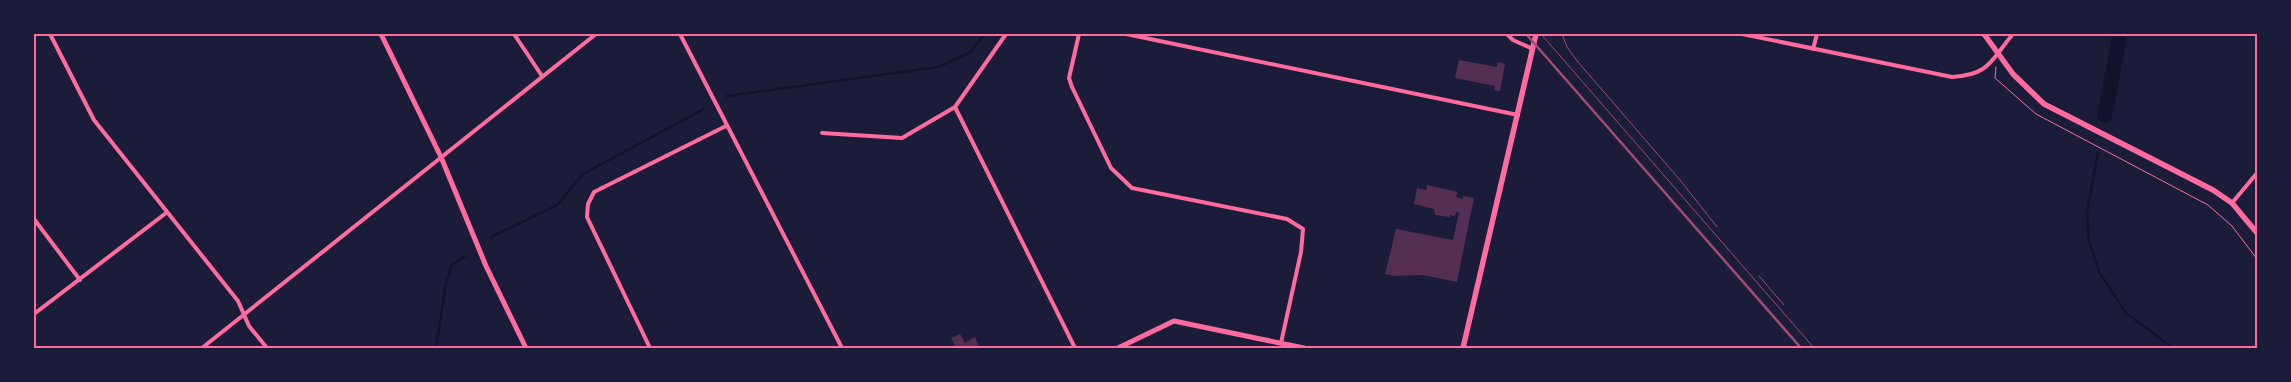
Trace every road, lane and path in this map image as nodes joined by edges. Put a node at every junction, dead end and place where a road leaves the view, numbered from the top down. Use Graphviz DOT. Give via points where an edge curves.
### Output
graph roads {
  1 [pos="50,34"];
  2 [pos="381,34"];
  3 [pos="514,34"];
  4 [pos="596,34"];
  5 [pos="680,34"];
  6 [pos="1006,34"];
  7 [pos="1079,34"];
  8 [pos="1126,34"];
  9 [pos="1507,34"];
  10 [pos="1536,34"];
  11 [pos="1742,34"];
  12 [pos="1817,34"];
  13 [pos="1984,34"];
  14 [pos="2013,34"];
  15 [pos="1813,48"];
  16 [pos="1533,49"];
  17 [pos="1998,55"];
  18 [pos="542,76"];
  19 [pos="955,107"];
  20 [pos="1518,115"];
  21 [pos="726,126"];
  22 [pos="822,133"];
  23 [pos="441,157"];
  24 [pos="2257,174"];
  25 [pos="2232,203"];
  26 [pos="166,213"];
  27 [pos="34,219"];
  28 [pos="2257,233"];
  29 [pos="2257,259"];
  30 [pos="80,280"];
  31 [pos="34,314"];
  32 [pos="244,314"];
  33 [pos="1281,343"];
  34 [pos="202,348"];
  35 [pos="267,348"];
  36 [pos="526,348"];
  37 [pos="650,348"];
  38 [pos="842,348"];
  39 [pos="1075,348"];
  40 [pos="1118,348"];
  41 [pos="1304,348"];
  42 [pos="1463,348"];
  1 -- 26 [label="street" via="94,120"];
  2 -- 23 [label="street"];
  3 -- 18 [label="street"];
  4 -- 18 [label="street"];
  5 -- 21 [label="street"];
  6 -- 19 [label="street"];
  7 -- 33 [label="street" via="1069,78 1072,87 1111,168 1132,188 1286,219 1303,229"];
  8 -- 20 [label="street"];
  9 -- 16 [label="street"];
  10 -- 16 [label="main road"];
  11 -- 15 [label="street"];
  12 -- 15 [label="street"];
  13 -- 17 [label="main road"];
  14 -- 17 [label="street"];
  15 -- 17 [label="street" via="1952,77 1976,74 1986,69"];
  16 -- 20 [label="main road"];
  17 -- 25 [label="main road" via="2044,104 2213,190"];
  17 -- 29 [label="path" via="1995,78 2032,111 2208,205 2232,226"];
  18 -- 23 [label="street"];
  19 -- 22 [label="street" via="902,138"];
  19 -- 39 [label="street"];
  20 -- 42 [label="main road"];
  21 -- 37 [label="street" via="594,192 588,204 587,217"];
  21 -- 38 [label="street"];
  23 -- 32 [label="street"];
  23 -- 36 [label="street" via="486,266"];
  24 -- 25 [label="street"];
  25 -- 28 [label="main road"];
  26 -- 30 [label="street"];
  26 -- 32 [label="street" via="238,301"];
  27 -- 30 [label="street"];
  30 -- 31 [label="street"];
  32 -- 34 [label="street"];
  32 -- 35 [label="street" via="249,326"];
  33 -- 40 [label="street" via="1174,321"];
  33 -- 41 [label="street"];
}
